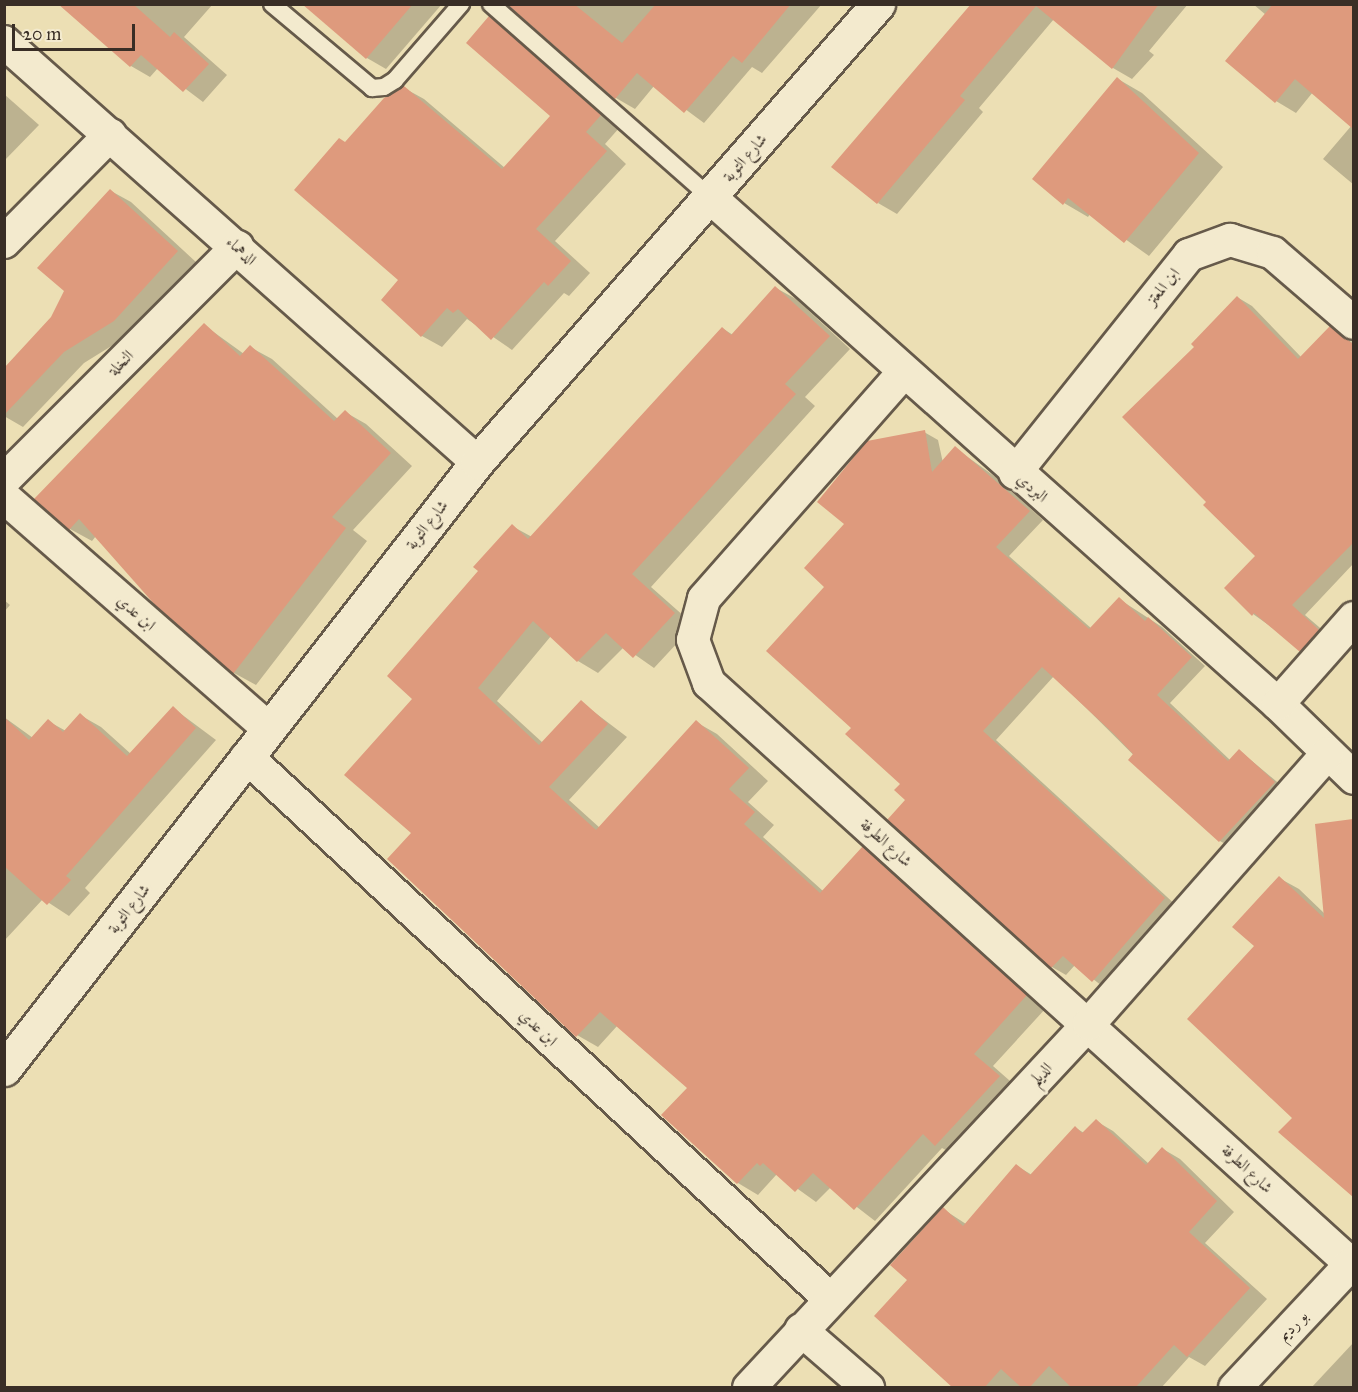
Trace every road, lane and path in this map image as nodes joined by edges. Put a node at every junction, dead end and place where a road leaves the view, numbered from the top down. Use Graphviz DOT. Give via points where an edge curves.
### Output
graph roads {
  1 [pos="272,4"];
  2 [pos="461,4"];
  3 [pos="491,4"];
  4 [pos="878,4"];
  5 [pos="4,42"];
  6 [pos="110,135"];
  7 [pos="711,198"];
  8 [pos="4,242"];
  9 [pos="237,247"];
  10 [pos="1353,323"];
  11 [pos="903,373"];
  12 [pos="477,462"];
  13 [pos="1015,473"];
  14 [pos="4,480"];
  15 [pos="4,497"];
  16 [pos="1353,618"];
  17 [pos="1278,704"];
  18 [pos="268,728"];
  19 [pos="1327,754"];
  20 [pos="247,757"];
  21 [pos="1353,778"];
  22 [pos="1089,1024"];
  23 [pos="4,1069"];
  24 [pos="1352,1266"];
  25 [pos="830,1299"];
  26 [pos="801,1330"];
  27 [pos="749,1388"];
  28 [pos="868,1388"];
  29 [pos="1235,1388"];
  1 -- 2 [label="lane" via="372,88 395,80"];
  3 -- 7 [label="lane"];
  4 -- 7 [label="street, شارع التوبة"];
  5 -- 6 [label="street, الدهماء"];
  6 -- 8 [label="street"];
  6 -- 9 [label="street, الدهماء"];
  7 -- 11 [label="street, البردي"];
  7 -- 12 [label="street, شارع التوبة"];
  9 -- 12 [label="street, الدهماء"];
  9 -- 14 [label="street, النخلة"];
  10 -- 13 [label="street, ابن المعتز" via="1273,253 1230,240 1189,255"];
  11 -- 13 [label="street, البردي"];
  11 -- 22 [label="street, شارع الطرفة" via="704,600 693,640 709,683"];
  12 -- 18 [label="street, شارع التوبة"];
  13 -- 17 [label="street, البردي"];
  15 -- 18 [label="street, ابن عدي"];
  16 -- 17 [label="street"];
  17 -- 19 [label="street, البردي"];
  18 -- 20 [label="street, شارع التوبة"];
  19 -- 21 [label="street, البردي"];
  19 -- 22 [label="street, الديلم"];
  20 -- 23 [label="street, شارع التوبة"];
  20 -- 25 [label="street, ابن عدي"];
  22 -- 24 [label="street, شارع الطرفة"];
  22 -- 25 [label="street, الديلم"];
  24 -- 29 [label="street, بو رديم"];
  25 -- 26 [label="street, الديلم"];
  26 -- 27 [label="street, الديلم"];
  26 -- 28 [label="street"];
}
